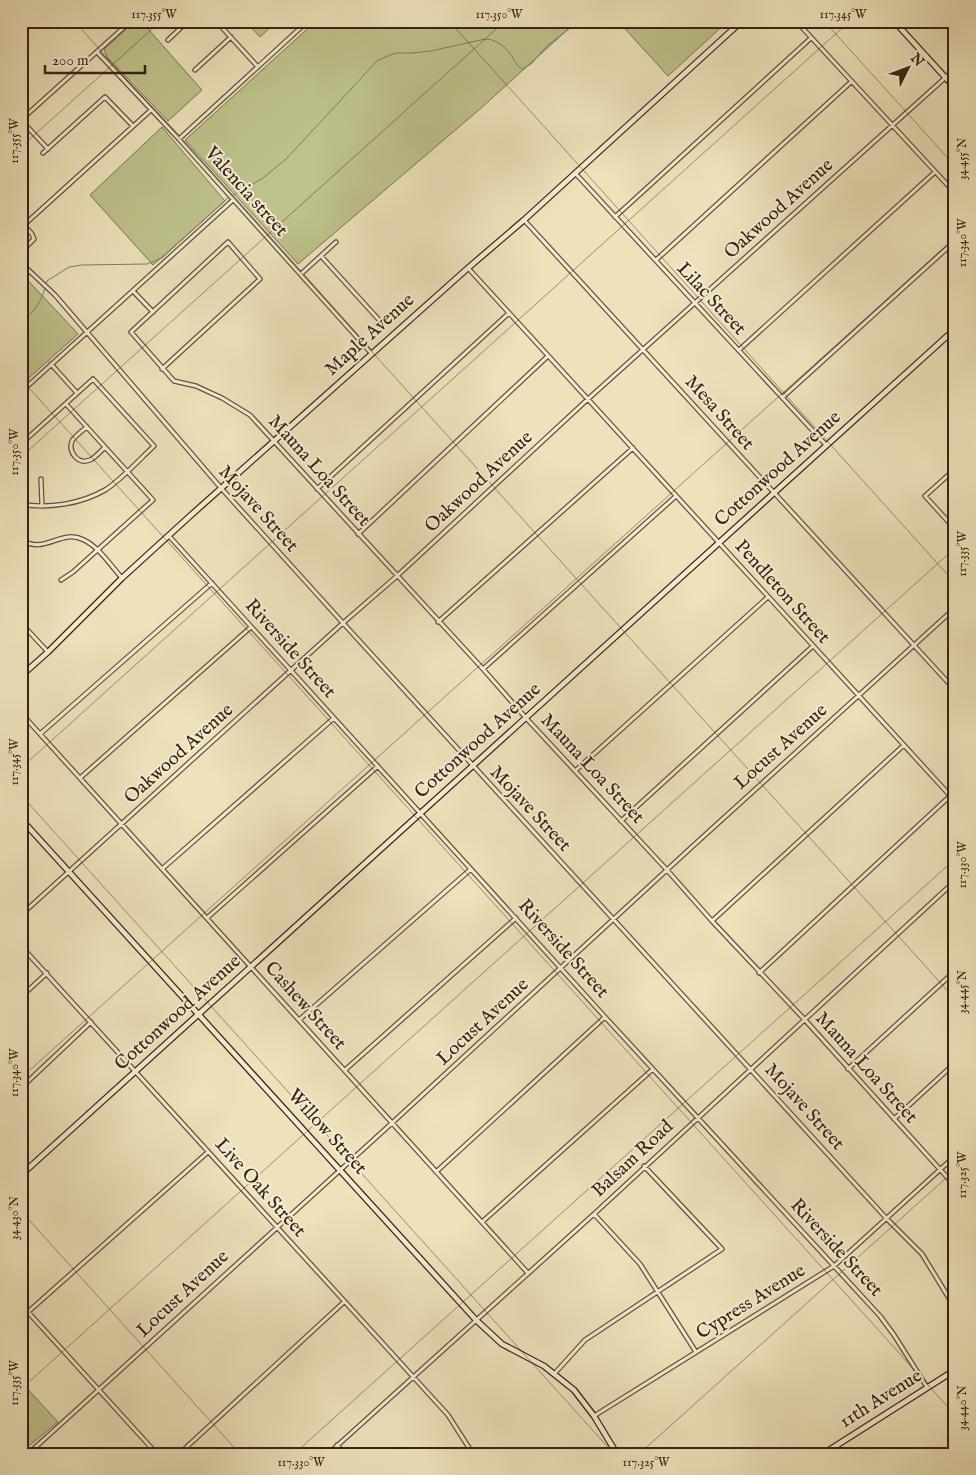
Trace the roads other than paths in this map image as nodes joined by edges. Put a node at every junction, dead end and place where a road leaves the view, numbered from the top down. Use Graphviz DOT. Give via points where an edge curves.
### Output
graph roads {
  1 [pos="131,21"];
  2 [pos="188,21"];
  3 [pos="216,21"];
  4 [pos="308,21"];
  5 [pos="742,21"];
  6 [pos="796,21"];
  7 [pos="894,21"];
  8 [pos="231,37"];
  9 [pos="811,38"];
  10 [pos="168,40"];
  11 [pos="96,52"];
  12 [pos="258,67"];
  13 [pos="955,69"];
  14 [pos="195,70"];
  15 [pos="945,78"];
  16 [pos="851,82"];
  17 [pos="955,88"];
  18 [pos="151,110"];
  19 [pos="21,120"];
  20 [pos="892,125"];
  21 [pos="133,126"];
  22 [pos="179,138"];
  23 [pos="48,149"];
  24 [pos="43,153"];
  25 [pos="935,172"];
  26 [pos="575,173"];
  27 [pos="955,193"];
  28 [pos="234,200"];
  29 [pos="615,217"];
  30 [pos="524,220"];
  31 [pos="336,242"];
  32 [pos="955,242"];
  33 [pos="21,252"];
  34 [pos="321,256"];
  35 [pos="656,260"];
  36 [pos="21,263"];
  37 [pos="468,268"];
  38 [pos="301,274"];
  39 [pos="133,291"];
  40 [pos="696,304"];
  41 [pos="153,312"];
  42 [pos="509,313"];
  43 [pos="380,321"];
  44 [pos="955,329"];
  45 [pos="87,332"];
  46 [pos="644,350"];
  47 [pos="739,350"];
  48 [pos="372,354"];
  49 [pos="548,356"];
  50 [pos="51,364"];
  51 [pos="162,368"];
  52 [pos="21,392"];
  53 [pos="77,393"];
  54 [pos="782,397"];
  55 [pos="588,399"];
  56 [pos="66,404"];
  57 [pos="87,427"];
  58 [pos="274,442"];
  59 [pos="21,444"];
  60 [pos="826,445"];
  61 [pos="105,447"];
  62 [pos="633,448"];
  63 [pos="955,469"];
  64 [pos="127,471"];
  65 [pos="41,479"];
  66 [pos="221,488"];
  67 [pos="317,489"];
  68 [pos="774,492"];
  69 [pos="676,496"];
  70 [pos="21,504"];
  71 [pos="42,506"];
  72 [pos="955,528"];
  73 [pos="358,534"];
  74 [pos="169,536"];
  75 [pos="21,540"];
  76 [pos="719,543"];
  77 [pos="97,550"];
  78 [pos="397,576"];
  79 [pos="122,578"];
  80 [pos="60,580"];
  81 [pos="212,583"];
  82 [pos="768,597"];
  83 [pos="955,608"];
  84 [pos="438,622"];
  85 [pos="21,623"];
  86 [pos="343,623"];
  87 [pos="251,627"];
  88 [pos="913,645"];
  89 [pos="813,646"];
  90 [pos="48,652"];
  91 [pos="482,669"];
  92 [pos="291,670"];
  93 [pos="21,676"];
  94 [pos="955,690"];
  95 [pos="858,696"];
  96 [pos="21,713"];
  97 [pos="334,718"];
  98 [pos="526,718"];
  99 [pos="40,734"];
  100 [pos="904,746"];
  101 [pos="378,766"];
  102 [pos="473,767"];
  103 [pos="575,772"];
  104 [pos="80,778"];
  105 [pos="950,796"];
  106 [pos="955,801"];
  107 [pos="420,814"];
  108 [pos="21,819"];
  109 [pos="621,821"];
  110 [pos="122,824"];
  111 [pos="162,869"];
  112 [pos="471,869"];
  113 [pos="667,870"];
  114 [pos="69,872"];
  115 [pos="955,882"];
  116 [pos="21,915"];
  117 [pos="207,918"];
  118 [pos="516,918"];
  119 [pos="614,920"];
  120 [pos="712,921"];
  121 [pos="21,946"];
  122 [pos="251,967"];
  123 [pos="561,968"];
  124 [pos="955,971"];
  125 [pos="47,973"];
  126 [pos="759,973"];
  127 [pos="21,997"];
  128 [pos="199,1014"];
  129 [pos="605,1017"];
  130 [pos="299,1020"];
  131 [pos="804,1020"];
  132 [pos="91,1022"];
  133 [pos="955,1063"];
  134 [pos="750,1068"];
  135 [pos="654,1069"];
  136 [pos="848,1069"];
  137 [pos="345,1070"];
  138 [pos="135,1072"];
  139 [pos="21,1088"];
  140 [pos="698,1118"];
  141 [pos="894,1119"];
  142 [pos="392,1123"];
  143 [pos="208,1152"];
  144 [pos="955,1156"];
  145 [pos="644,1166"];
  146 [pos="940,1169"];
  147 [pos="340,1170"];
  148 [pos="436,1172"];
  149 [pos="21,1175"];
  150 [pos="955,1186"];
  151 [pos="594,1214"];
  152 [pos="887,1219"];
  153 [pos="482,1222"];
  154 [pos="277,1227"];
  155 [pos="834,1266"];
  156 [pos="527,1272"];
  157 [pos="657,1292"];
  158 [pos="344,1302"];
  159 [pos="955,1308"];
  160 [pos="476,1320"];
  161 [pos="696,1352"];
  162 [pos="955,1370"];
  163 [pos="555,1373"];
  164 [pos="412,1376"];
  165 [pos="927,1388"];
  166 [pos="99,1390"];
  167 [pos="594,1416"];
  168 [pos="337,1445"];
  169 [pos="28,1454"];
  170 [pos="157,1454"];
  171 [pos="179,1454"];
  172 [pos="328,1454"];
  173 [pos="345,1454"];
  174 [pos="473,1454"];
  175 [pos="617,1454"];
  176 [pos="823,1454"];
  1 -- 11 [label="street"];
  2 -- 10 [label="street"];
  3 -- 8 [label="street"];
  4 -- 12 [label="street"];
  5 -- 26 [label="street, Maple Avenue"];
  6 -- 9 [label="street"];
  7 -- 15 [label="street"];
  8 -- 12 [label="street"];
  8 -- 14 [label="street"];
  9 -- 16 [label="street"];
  9 -- 29 [label="street"];
  11 -- 18 [label="street, Valencia street"];
  11 -- 19 [label="street"];
  12 -- 22 [label="street"];
  13 -- 15 [label="street, Oakwood Avenue"];
  15 -- 17 [label="street"];
  15 -- 20 [label="street, Oakwood Avenue"];
  16 -- 20 [label="street"];
  16 -- 35 [label="street"];
  18 -- 21 [label="street"];
  18 -- 22 [label="street, Valencia street"];
  19 -- 23 [label="street"];
  20 -- 25 [label="street"];
  20 -- 40 [label="street, Oakwood Avenue"];
  21 -- 23 [label="street" via="105,97"];
  21 -- 33 [label="street" via="24,225 34,239"];
  22 -- 28 [label="street, Valencia street"];
  23 -- 24 [label="street"];
  25 -- 27 [label="street"];
  25 -- 47 [label="street"];
  26 -- 29 [label="street, Lilac Street"];
  26 -- 30 [label="street, Maple Avenue"];
  28 -- 38 [label="street, Valencia street"];
  28 -- 39 [label="street"];
  29 -- 35 [label="street, Lilac Street"];
  30 -- 37 [label="street, Maple Avenue"];
  30 -- 46 [label="street, Mesa Street"];
  31 -- 34 [label="street"];
  32 -- 54 [label="street"];
  34 -- 38 [label="street"];
  34 -- 43 [label="street"];
  35 -- 40 [label="street, Lilac Street"];
  36 -- 45 [label="street, Mojave Street"];
  37 -- 42 [label="street, Pendleton Street"];
  37 -- 48 [label="street, Maple Avenue"];
  38 -- 48 [label="street, Valencia street"];
  39 -- 41 [label="street"];
  39 -- 45 [label="street"];
  40 -- 46 [label="street, Oakwood Avenue"];
  40 -- 47 [label="street, Lilac Street"];
  41 -- 51 [label="street, Mauna Loa Street" via="131,332"];
  41 -- 51 [label="street" via="228,242 260,279"];
  42 -- 49 [label="street, Pendleton Street"];
  42 -- 67 [label="street"];
  44 -- 60 [label="street, Cottonwood Avenue"];
  45 -- 50 [label="street"];
  45 -- 66 [label="street, Mojave Street"];
  46 -- 55 [label="street, Oakwood Avenue"];
  46 -- 68 [label="street, Mesa Street"];
  47 -- 54 [label="street, Lilac Street"];
  48 -- 58 [label="street, Maple Avenue"];
  49 -- 55 [label="street, Pendleton Street"];
  49 -- 73 [label="street"];
  50 -- 52 [label="street"];
  50 -- 53 [label="street"];
  51 -- 58 [label="street, Mauna Loa Street" via="174,381 196,386 239,408"];
  53 -- 56 [label="street"];
  53 -- 64 [label="street" via="93,379 154,446"];
  54 -- 60 [label="street, Lilac Street"];
  55 -- 62 [label="street, Pendleton Street"];
  55 -- 78 [label="street, Oakwood Avenue"];
  56 -- 57 [label="street"];
  56 -- 59 [label="street"];
  57 -- 61 [label="street"];
  57 -- 61 [label="street" via="74,438 72,452 75,457 88,461"];
  58 -- 66 [label="street, Maple Avenue"];
  58 -- 67 [label="street, Mauna Loa Street"];
  60 -- 68 [label="street, Cottonwood Avenue"];
  61 -- 64 [label="street"];
  62 -- 69 [label="street, Pendleton Street"];
  62 -- 84 [label="street"];
  63 -- 72 [label="street" via="925,496"];
  64 -- 71 [label="street" via="105,490 72,503"];
  64 -- 77 [label="street" via="152,500"];
  65 -- 71 [label="street"];
  66 -- 74 [label="street, Maple Avenue"];
  66 -- 86 [label="street, Mojave Street"];
  67 -- 73 [label="street, Mauna Loa Street"];
  68 -- 76 [label="street, Cottonwood Avenue"];
  68 -- 88 [label="street, Mesa Street"];
  69 -- 76 [label="street, Pendleton Street"];
  69 -- 91 [label="street"];
  70 -- 71 [label="street"];
  73 -- 78 [label="street, Mauna Loa Street"];
  74 -- 79 [label="street, Maple Avenue"];
  74 -- 81 [label="street, Riverside Street"];
  75 -- 77 [label="street" via="33,545 46,544 72,536"];
  76 -- 82 [label="street, Pendleton Street"];
  76 -- 98 [label="street, Cottonwood Avenue"];
  77 -- 79 [label="street"];
  77 -- 80 [label="street" via="74,572"];
  78 -- 84 [label="street, Mauna Loa Street"];
  78 -- 86 [label="street, Oakwood Avenue"];
  79 -- 90 [label="street, Maple Avenue"];
  81 -- 87 [label="street, Riverside Street"];
  81 -- 99 [label="street"];
  82 -- 89 [label="street, Pendleton Street"];
  82 -- 103 [label="street"];
  83 -- 88 [label="street, Locust Avenue"];
  84 -- 91 [label="street, Mauna Loa Street"];
  85 -- 90 [label="street"];
  86 -- 92 [label="street, Oakwood Avenue"];
  86 -- 102 [label="street, Mojave Street"];
  87 -- 92 [label="street, Riverside Street"];
  87 -- 104 [label="street"];
  88 -- 94 [label="street, Mesa Street"];
  88 -- 95 [label="street, Locust Avenue"];
  89 -- 95 [label="street, Pendleton Street"];
  89 -- 109 [label="street"];
  90 -- 93 [label="street, Maple Avenue"];
  91 -- 98 [label="street, Mauna Loa Street"];
  92 -- 97 [label="street, Riverside Street"];
  92 -- 110 [label="street, Oakwood Avenue"];
  95 -- 100 [label="street, Pendleton Street"];
  95 -- 113 [label="street, Locust Avenue"];
  96 -- 99 [label="street, Cashew Street"];
  97 -- 101 [label="street, Riverside Street"];
  97 -- 111 [label="street"];
  98 -- 102 [label="street, Cottonwood Avenue"];
  98 -- 103 [label="street, Mauna Loa Street"];
  99 -- 104 [label="street, Cashew Street"];
  100 -- 105 [label="street, Pendleton Street"];
  100 -- 120 [label="street"];
  101 -- 107 [label="street, Riverside Street"];
  101 -- 117 [label="street"];
  102 -- 107 [label="street, Cottonwood Avenue"];
  102 -- 119 [label="street, Mojave Street"];
  103 -- 109 [label="street, Mauna Loa Street"];
  104 -- 110 [label="street, Cashew Street"];
  105 -- 106 [label="street, Pendleton Street"];
  105 -- 126 [label="street"];
  107 -- 112 [label="street, Riverside Street"];
  107 -- 122 [label="street, Cottonwood Avenue"];
  108 -- 114 [label="street, Willow Street"];
  109 -- 113 [label="street, Mauna Loa Street"];
  110 -- 111 [label="street, Cashew Street"];
  110 -- 114 [label="street, Oakwood Avenue"];
  111 -- 117 [label="street, Cashew Street"];
  112 -- 118 [label="street, Riverside Street"];
  112 -- 130 [label="street"];
  113 -- 119 [label="street, Locust Avenue"];
  113 -- 120 [label="street, Mauna Loa Street"];
  114 -- 116 [label="street, Oakwood Avenue"];
  114 -- 128 [label="street, Willow Street"];
  115 -- 131 [label="street, Balsam Road"];
  117 -- 122 [label="street, Cashew Street"];
  118 -- 123 [label="street, Riverside Street"];
  118 -- 137 [label="street"];
  119 -- 123 [label="street, Locust Avenue"];
  119 -- 134 [label="street, Mojave Street"];
  120 -- 126 [label="street, Mauna Loa Street"];
  121 -- 125 [label="street, Live Oak Street"];
  122 -- 128 [label="street, Cottonwood Avenue"];
  122 -- 130 [label="street, Cashew Street"];
  123 -- 129 [label="street, Riverside Street"];
  123 -- 142 [label="street, Locust Avenue"];
  124 -- 136 [label="street"];
  125 -- 127 [label="street"];
  125 -- 132 [label="street, Live Oak Street"];
  126 -- 131 [label="street, Mauna Loa Street"];
  128 -- 138 [label="street, Cottonwood Avenue"];
  128 -- 147 [label="street, Willow Street"];
  129 -- 135 [label="street, Riverside Street"];
  129 -- 148 [label="street"];
  130 -- 137 [label="street, Cashew Street"];
  131 -- 134 [label="street, Balsam Road"];
  131 -- 136 [label="street, Mauna Loa Street"];
  132 -- 138 [label="street, Live Oak Street"];
  132 -- 139 [label="street"];
  133 -- 141 [label="street"];
  134 -- 140 [label="street, Balsam Road"];
  134 -- 152 [label="street, Mojave Street"];
  135 -- 140 [label="street, Riverside Street"];
  135 -- 153 [label="street"];
  136 -- 141 [label="street, Mauna Loa Street"];
  137 -- 142 [label="street, Cashew Street"];
  138 -- 143 [label="street, Live Oak Street"];
  138 -- 149 [label="street, Cottonwood Avenue"];
  140 -- 145 [label="street, Balsam Road"];
  140 -- 155 [label="street, Riverside Street"];
  141 -- 146 [label="street, Mauna Loa Street"];
  142 -- 147 [label="street, Locust Avenue"];
  142 -- 148 [label="street, Cashew Street"];
  143 -- 154 [label="street, Live Oak Street"];
  143 -- 166 [label="street" via="28,1312"];
  144 -- 146 [label="street, Cypress Avenue"];
  145 -- 151 [label="street, Balsam Road"];
  145 -- 157 [label="street" via="722,1249"];
  146 -- 150 [label="street, Mauna Loa Street"];
  146 -- 152 [label="street, Cypress Avenue"];
  147 -- 154 [label="street, Locust Avenue"];
  147 -- 160 [label="street, Willow Street"];
  148 -- 153 [label="street, Cashew Street"];
  151 -- 156 [label="street, Balsam Road"];
  151 -- 157 [label="street" via="640,1264"];
  152 -- 155 [label="street, Cypress Avenue"];
  152 -- 159 [label="street, Mojave Street" via="922,1254"];
  153 -- 156 [label="street, Cashew Street"];
  154 -- 158 [label="street, Live Oak Street"];
  154 -- 166 [label="street, Locust Avenue"];
  155 -- 161 [label="street, Cypress Avenue"];
  155 -- 165 [label="street, Riverside Street" via="880,1316"];
  156 -- 160 [label="street, Balsam Road"];
  157 -- 161 [label="street"];
  157 -- 163 [label="street" via="584,1340"];
  158 -- 164 [label="street, Live Oak Street"];
  158 -- 171 [label="street"];
  160 -- 163 [label="street, Willow Street" via="502,1344"];
  160 -- 164 [label="street, Balsam Road"];
  161 -- 167 [label="street, Cypress Avenue"];
  162 -- 165 [label="street, 11th Avenue"];
  163 -- 167 [label="street, Willow Street" via="574,1390"];
  164 -- 168 [label="street, Balsam Road"];
  164 -- 174 [label="street, Live Oak Street" via="448,1415"];
  165 -- 176 [label="street, 11th Avenue"];
  166 -- 169 [label="street, Locust Avenue"];
  166 -- 170 [label="street"];
  167 -- 175 [label="street, Willow Street"];
  168 -- 172 [label="street, Balsam Road"];
  168 -- 173 [label="street"];
}
